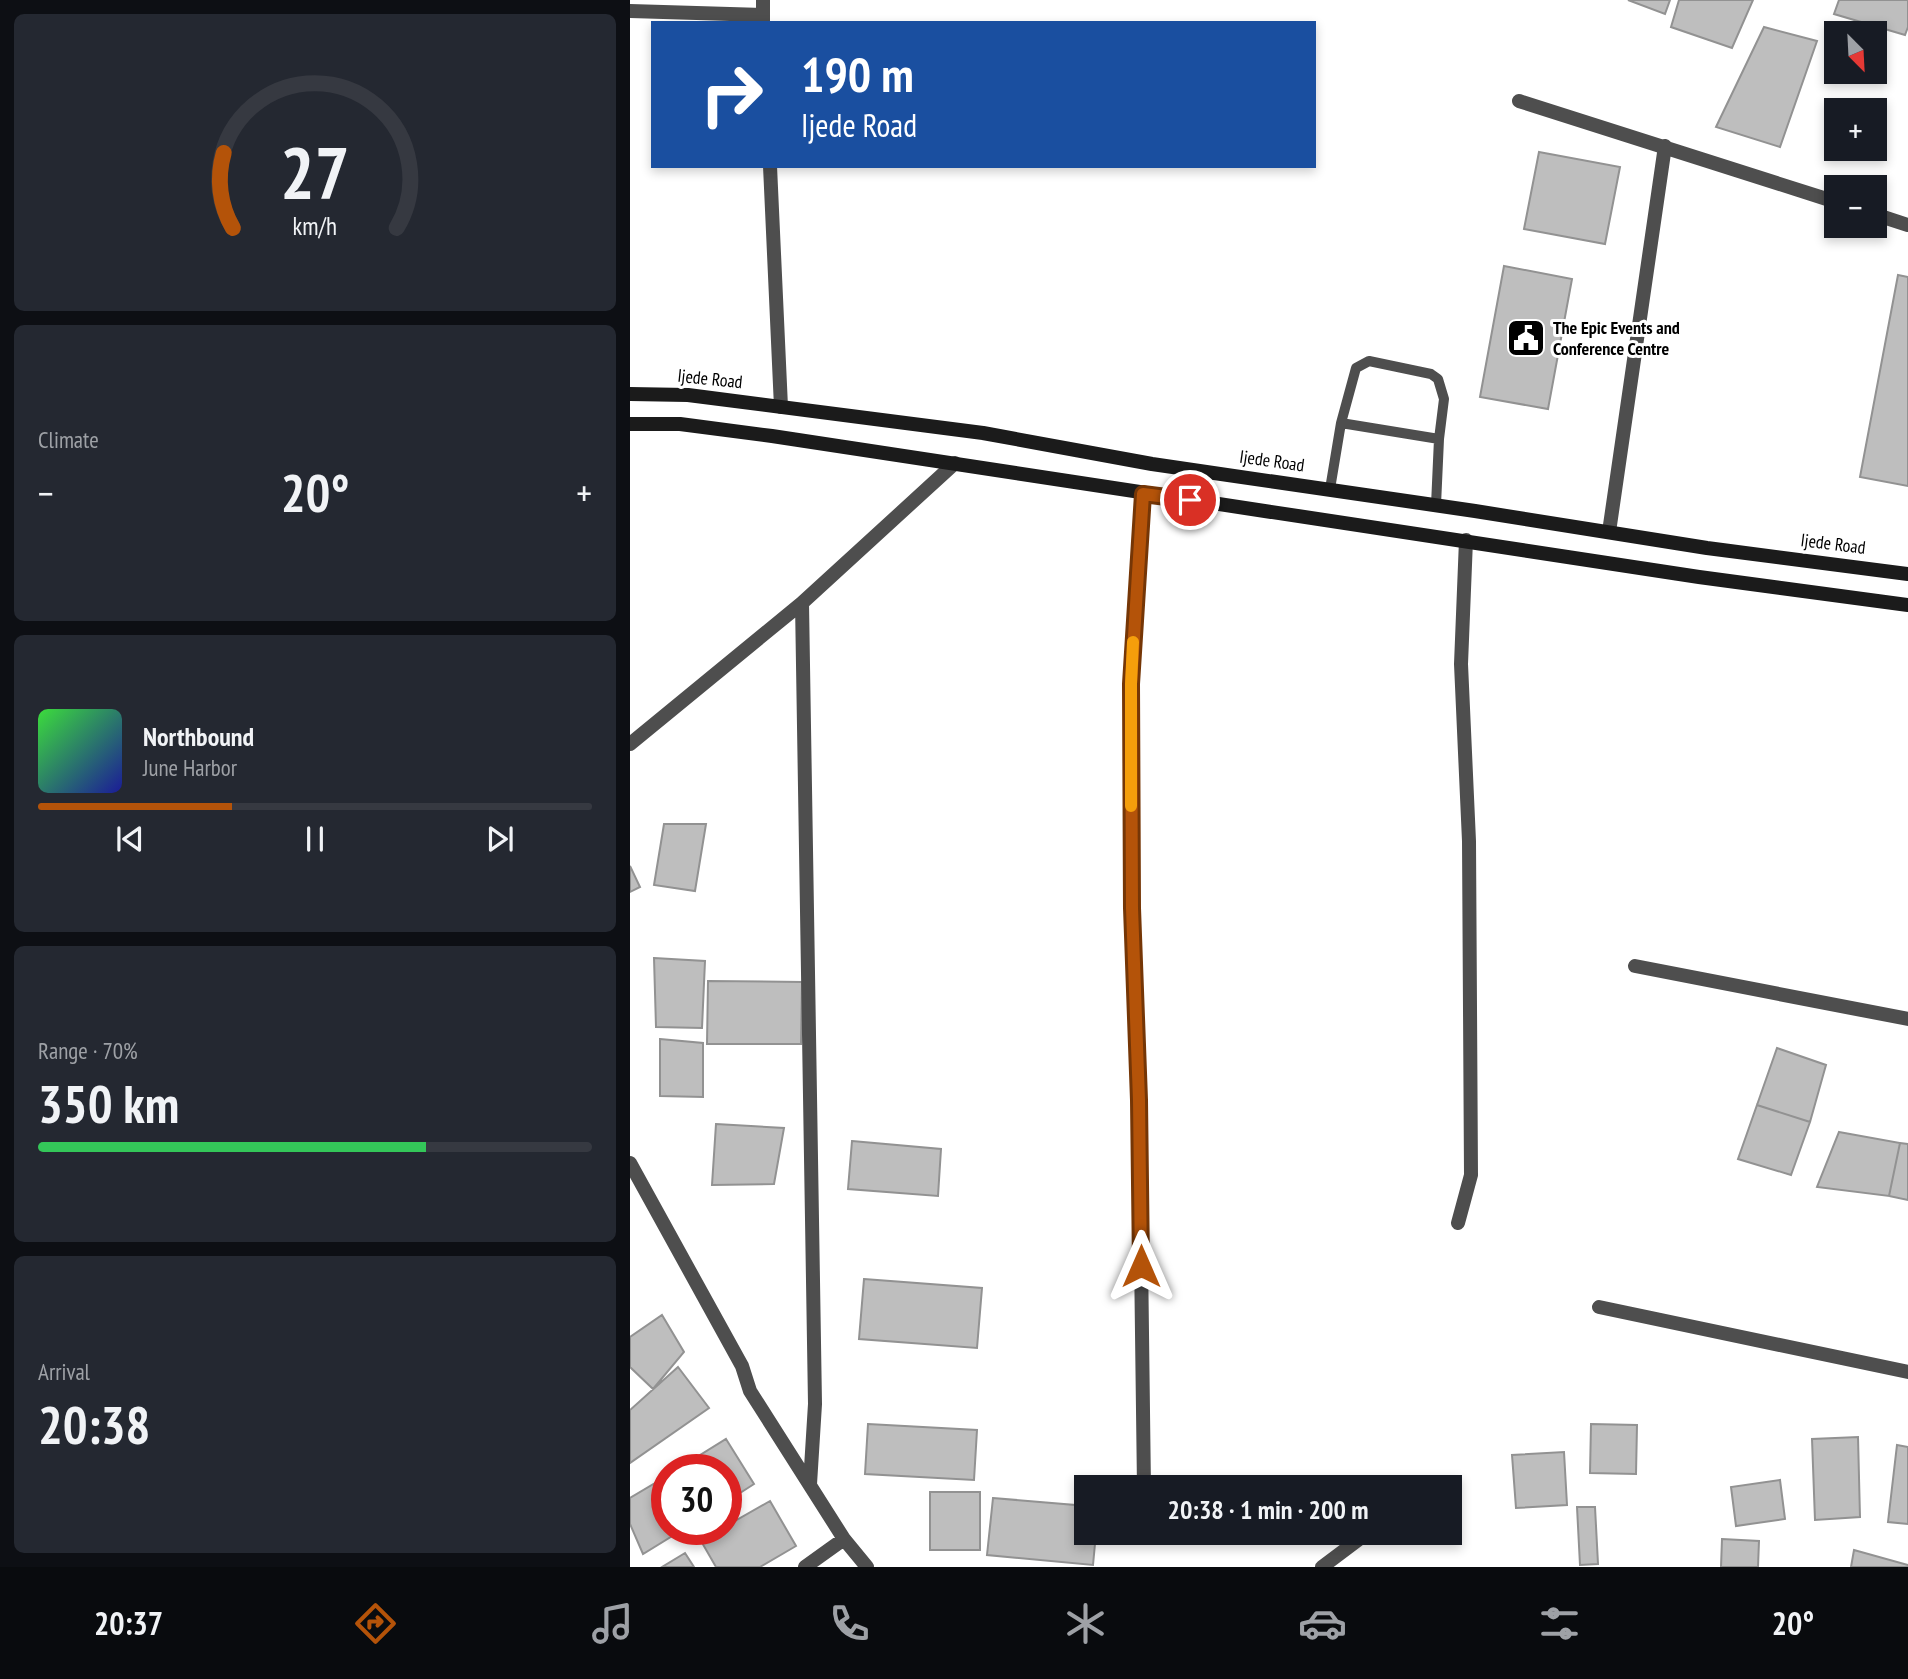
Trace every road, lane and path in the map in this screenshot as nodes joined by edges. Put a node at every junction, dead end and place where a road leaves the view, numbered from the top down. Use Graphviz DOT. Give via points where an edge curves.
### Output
graph roads {
  1 [pos="763,0"];
  2 [pos="630,11"];
  3 [pos="763,19"];
  4 [pos="1519,101"];
  5 [pos="1665,146"];
  6 [pos="770,168"];
  7 [pos="1824,198"];
  8 [pos="1887,218"];
  9 [pos="1908,225"];
  10 [pos="630,394"];
  11 [pos="781,407"];
  12 [pos="1341,423"];
  13 [pos="630,424"];
  14 [pos="1439,439"];
  15 [pos="955,463"];
  16 [pos="1329,489"];
  17 [pos="1143,494"];
  18 [pos="1436,505"];
  19 [pos="1609,532"];
  20 [pos="1466,540"];
  21 [pos="1908,574"];
  22 [pos="802,603"];
  23 [pos="1908,605"];
  24 [pos="630,744"];
  25 [pos="1635,966"];
  26 [pos="1908,1018"];
  27 [pos="630,1163"];
  28 [pos="1458,1223"];
  29 [pos="1599,1307"];
  30 [pos="1908,1373"];
  31 [pos="1144,1475"];
  32 [pos="810,1484"];
  33 [pos="844,1539"];
  34 [pos="1353,1545"];
  35 [pos="1327,1565"];
  36 [pos="805,1567"];
  37 [pos="867,1567"];
  1 -- 3 [label="street"];
  2 -- 3 [label="street"];
  4 -- 5 [label="street"];
  5 -- 7 [label="street"];
  5 -- 19 [label="street"];
  6 -- 11 [label="street"];
  8 -- 9 [label="street"];
  10 -- 11 [label="main road, Ijede Road" via="688,395"];
  11 -- 16 [label="main road, Ijede Road" via="983,433 1152,464"];
  12 -- 14 [label="lane"];
  12 -- 14 [label="lane" via="1352,375 1369,361 1430,373 1438,379 1444,400"];
  12 -- 16 [label="lane"];
  13 -- 15 [label="main road" via="680,424"];
  14 -- 18 [label="lane"];
  15 -- 17 [label="main road"];
  15 -- 22 [label="street"];
  16 -- 18 [label="main road, Ijede Road"];
  17 -- 20 [label="main road"];
  17 -- 31 [label="street" via="1131,712"];
  18 -- 19 [label="main road, Ijede Road"];
  19 -- 21 [label="main road, Ijede Road"];
  20 -- 23 [label="main road"];
  20 -- 28 [label="street" via="1461,664 1469,841 1471,1175"];
  22 -- 24 [label="street"];
  22 -- 32 [label="street" via="815,1404"];
  25 -- 26 [label="street"];
  27 -- 32 [label="street" via="742,1366 750,1391"];
  29 -- 30 [label="street"];
  32 -- 33 [label="street"];
  33 -- 36 [label="street"];
  33 -- 37 [label="street"];
  34 -- 35 [label="street"];
}
